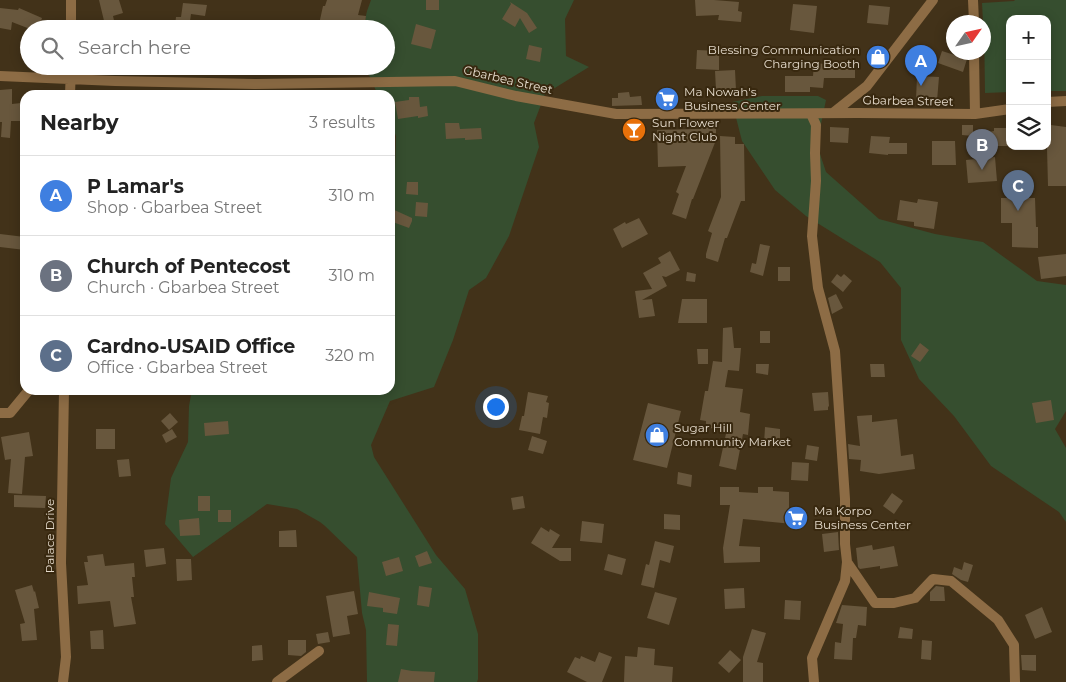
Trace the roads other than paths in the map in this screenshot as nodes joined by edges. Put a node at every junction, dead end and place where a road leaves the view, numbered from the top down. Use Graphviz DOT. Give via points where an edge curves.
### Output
graph roads {
  1 [pos="71,0"];
  2 [pos="933,0"];
  3 [pos="974,0"];
  4 [pos="974,15"];
  5 [pos="71,20"];
  6 [pos="974,60"];
  7 [pos="71,75"];
  8 [pos="0,76"];
  9 [pos="71,79"];
  10 [pos="70,90"];
  11 [pos="1066,101"];
  12 [pos="1051,102"];
  13 [pos="1006,109"];
  14 [pos="834,113"];
  15 [pos="811,114"];
  16 [pos="975,114"];
  17 [pos="25,395"];
  18 [pos="64,395"];
  19 [pos="0,413"];
  20 [pos="847,562"];
  21 [pos="319,651"];
  22 [pos="63,682"];
  23 [pos="277,682"];
  24 [pos="814,682"];
  25 [pos="1015,682"];
  1 -- 5 [label="street"];
  2 -- 14 [label="street" via="867,86"];
  3 -- 4 [label="street"];
  6 -- 16 [label="street"];
  7 -- 9 [label="street"];
  8 -- 9 [label="street, Gbarbea Street"];
  9 -- 10 [label="street"];
  9 -- 15 [label="street, Gbarbea Street" via="255,84 455,81 616,114"];
  11 -- 12 [label="street"];
  13 -- 16 [label="street, Gbarbea Street"];
  14 -- 15 [label="street, Gbarbea Street"];
  14 -- 16 [label="street, Gbarbea Street"];
  15 -- 20 [label="street" via="816,125 812,245 818,288 835,351"];
  17 -- 19 [label="street" via="10,413"];
  18 -- 22 [label="street, Palace Drive" via="61,563 66,657"];
  20 -- 24 [label="street" via="845,581 812,658"];
  20 -- 25 [label="street" via="875,603 915,598 933,579 952,581 998,620 1014,645"];
  21 -- 23 [label="street"];
}
